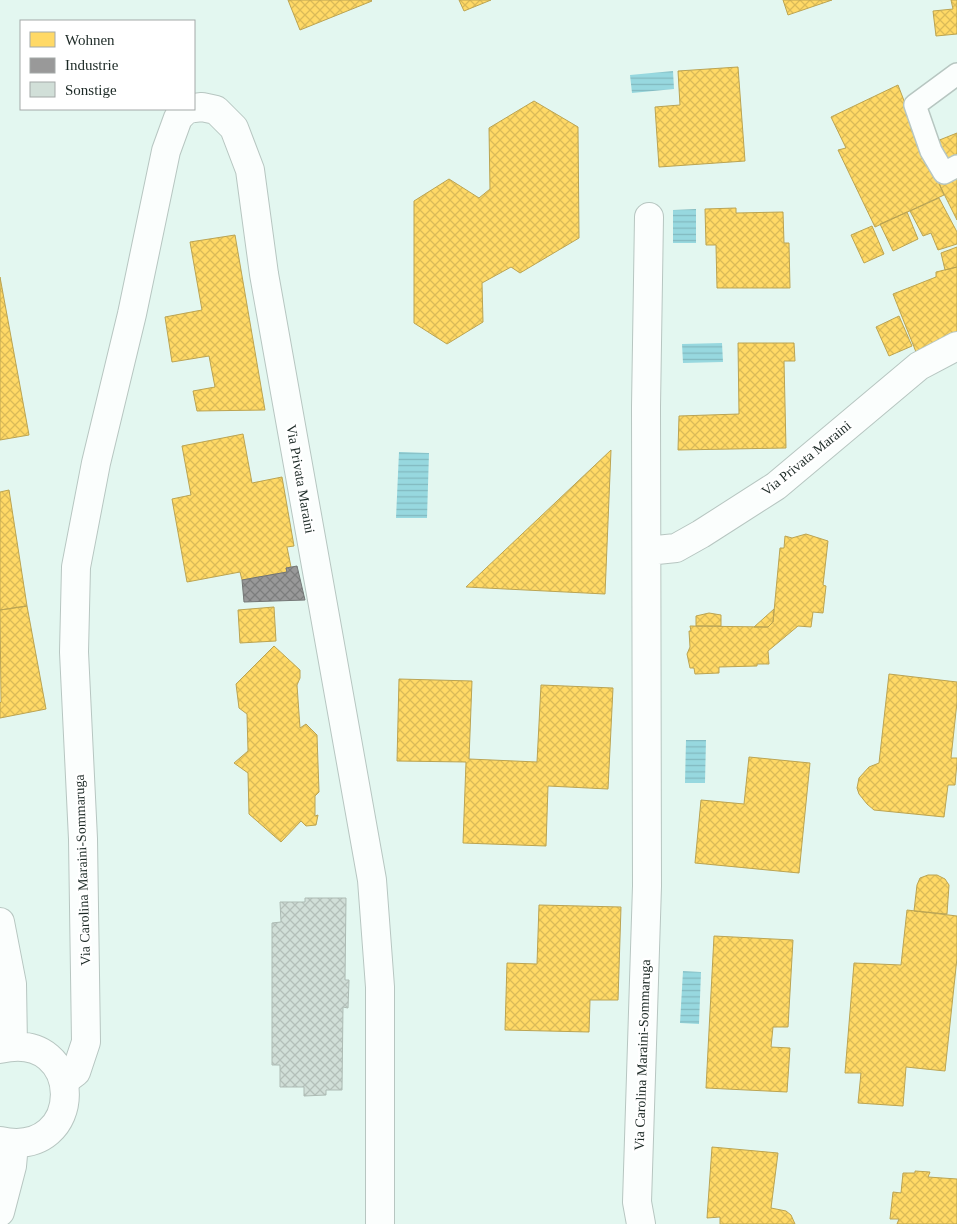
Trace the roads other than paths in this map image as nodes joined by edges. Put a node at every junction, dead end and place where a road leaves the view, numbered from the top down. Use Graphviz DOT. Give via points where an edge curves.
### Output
graph roads {
  1 [pos="957,74"];
  2 [pos="195,108"];
  3 [pos="186,110"];
  4 [pos="957,166"];
  5 [pos="649,217"];
  6 [pos="957,346"];
  7 [pos="647,551"];
  8 [pos="74,652"];
  9 [pos="0,922"];
  10 [pos="6,1047"];
  11 [pos="64,1081"];
  12 [pos="7,1143"];
  13 [pos="0,1212"];
  14 [pos="380,1224"];
  15 [pos="641,1224"];
  1 -- 4 [label="lane" via="915,105 931,151 944,173"];
  2 -- 14 [label="street, Via Privata Maraini" via="216,110 234,128 250,170 264,274 372,880 380,987"];
  3 -- 8 [label="street, Via Privata Maraini" via="178,118 166,151 132,314 96,463 76,567"];
  5 -- 7 [label="street"];
  6 -- 7 [label="street, Via Privata Maraini" via="919,366 776,486 676,548"];
  7 -- 15 [label="street, Via Carolina Maraini-Sommaruga" via="647,886 637,1202"];
  8 -- 11 [label="street, Via Carolina Maraini-Sommaruga" via="84,840 86,1042 76,1072"];
  9 -- 10 [label="street" via="12,984"];
  10 -- 11 [label="street" via="39,1050 59,1069"];
  11 -- 12 [label="street" via="66,1100 60,1118 48,1132 32,1142"];
  12 -- 13 [label="street" via="12,1166"];
}
